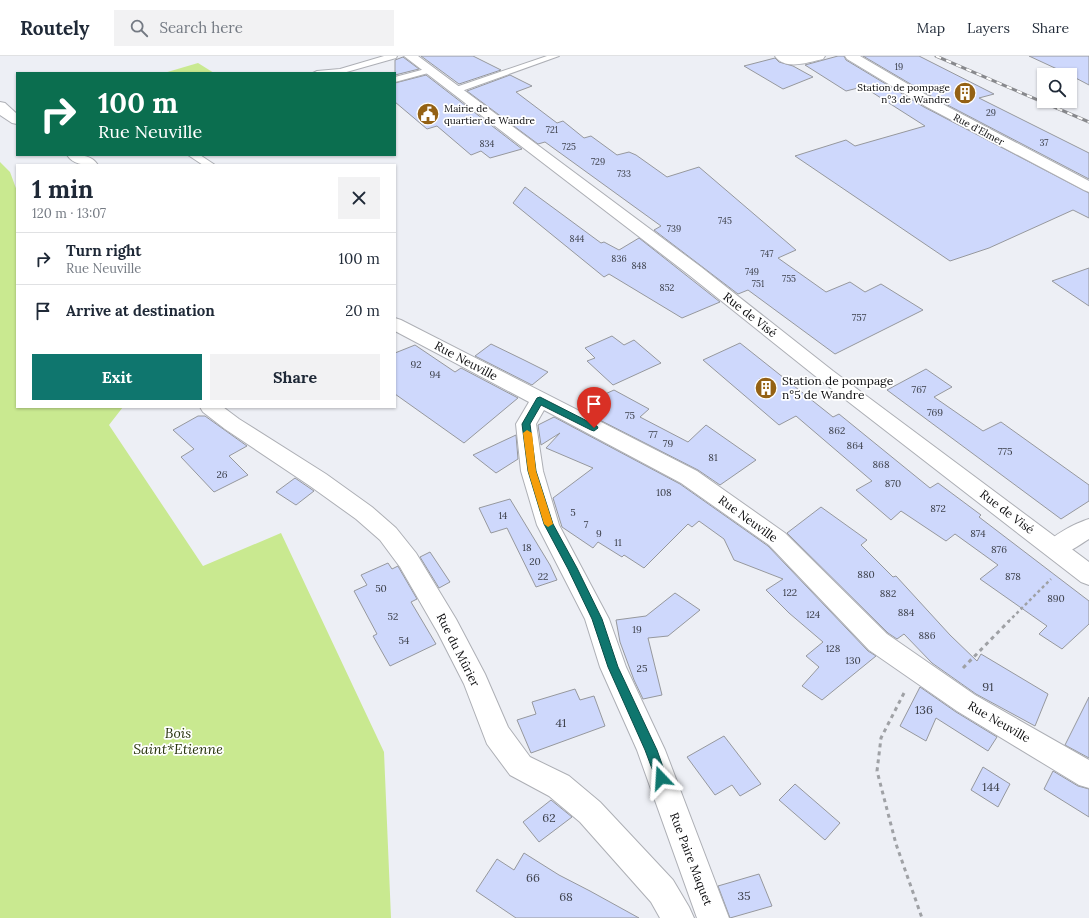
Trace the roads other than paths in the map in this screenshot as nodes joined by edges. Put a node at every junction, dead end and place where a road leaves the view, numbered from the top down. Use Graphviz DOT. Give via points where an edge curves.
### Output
graph roads {
  1 [pos="393,56"];
  2 [pos="410,56"];
  3 [pos="555,56"];
  4 [pos="781,56"];
  5 [pos="819,56"];
  6 [pos="851,56"];
  7 [pos="429,70"];
  8 [pos="329,72"];
  9 [pos="396,80"];
  10 [pos="456,90"];
  11 [pos="0,106"];
  12 [pos="16,119"];
  13 [pos="76,156"];
  14 [pos="195,156"];
  15 [pos="89,164"];
  16 [pos="208,164"];
  17 [pos="1089,187"];
  18 [pos="396,325"];
  19 [pos="540,400"];
  20 [pos="211,408"];
  21 [pos="1089,528"];
  22 [pos="1062,554"];
  23 [pos="1089,575"];
  24 [pos="1089,775"];
  25 [pos="678,918"];
  26 [pos="713,918"];
  1 -- 8 [label="lane"];
  2 -- 7 [label="street, Rue de Visé"];
  3 -- 10 [label="lane"];
  4 -- 5 [label="street" via="789,61 797,61"];
  6 -- 17 [label="street, Rue d'Elmer" via="930,103"];
  7 -- 9 [label="lane"];
  7 -- 10 [label="street, Rue de Visé"];
  10 -- 22 [label="street, Rue de Visé"];
  11 -- 12 [label="street"];
  13 -- 15 [label="street"];
  14 -- 16 [label="lane"];
  18 -- 19 [label="street, Rue Neuville"];
  19 -- 24 [label="street, Rue Neuville" via="689,477 778,539 878,642 914,669 966,703"];
  19 -- 26 [label="street, Rue Paire Maquet" via="526,424 532,471 548,524 597,619 613,667 651,750"];
  20 -- 25 [label="street, Rue du Mûrier" via="358,509 388,534 408,560 443,619 476,682 497,735 520,766 559,786 590,812 662,891"];
  21 -- 22 [label="street"];
  22 -- 23 [label="street, Rue de Visé"];
}
